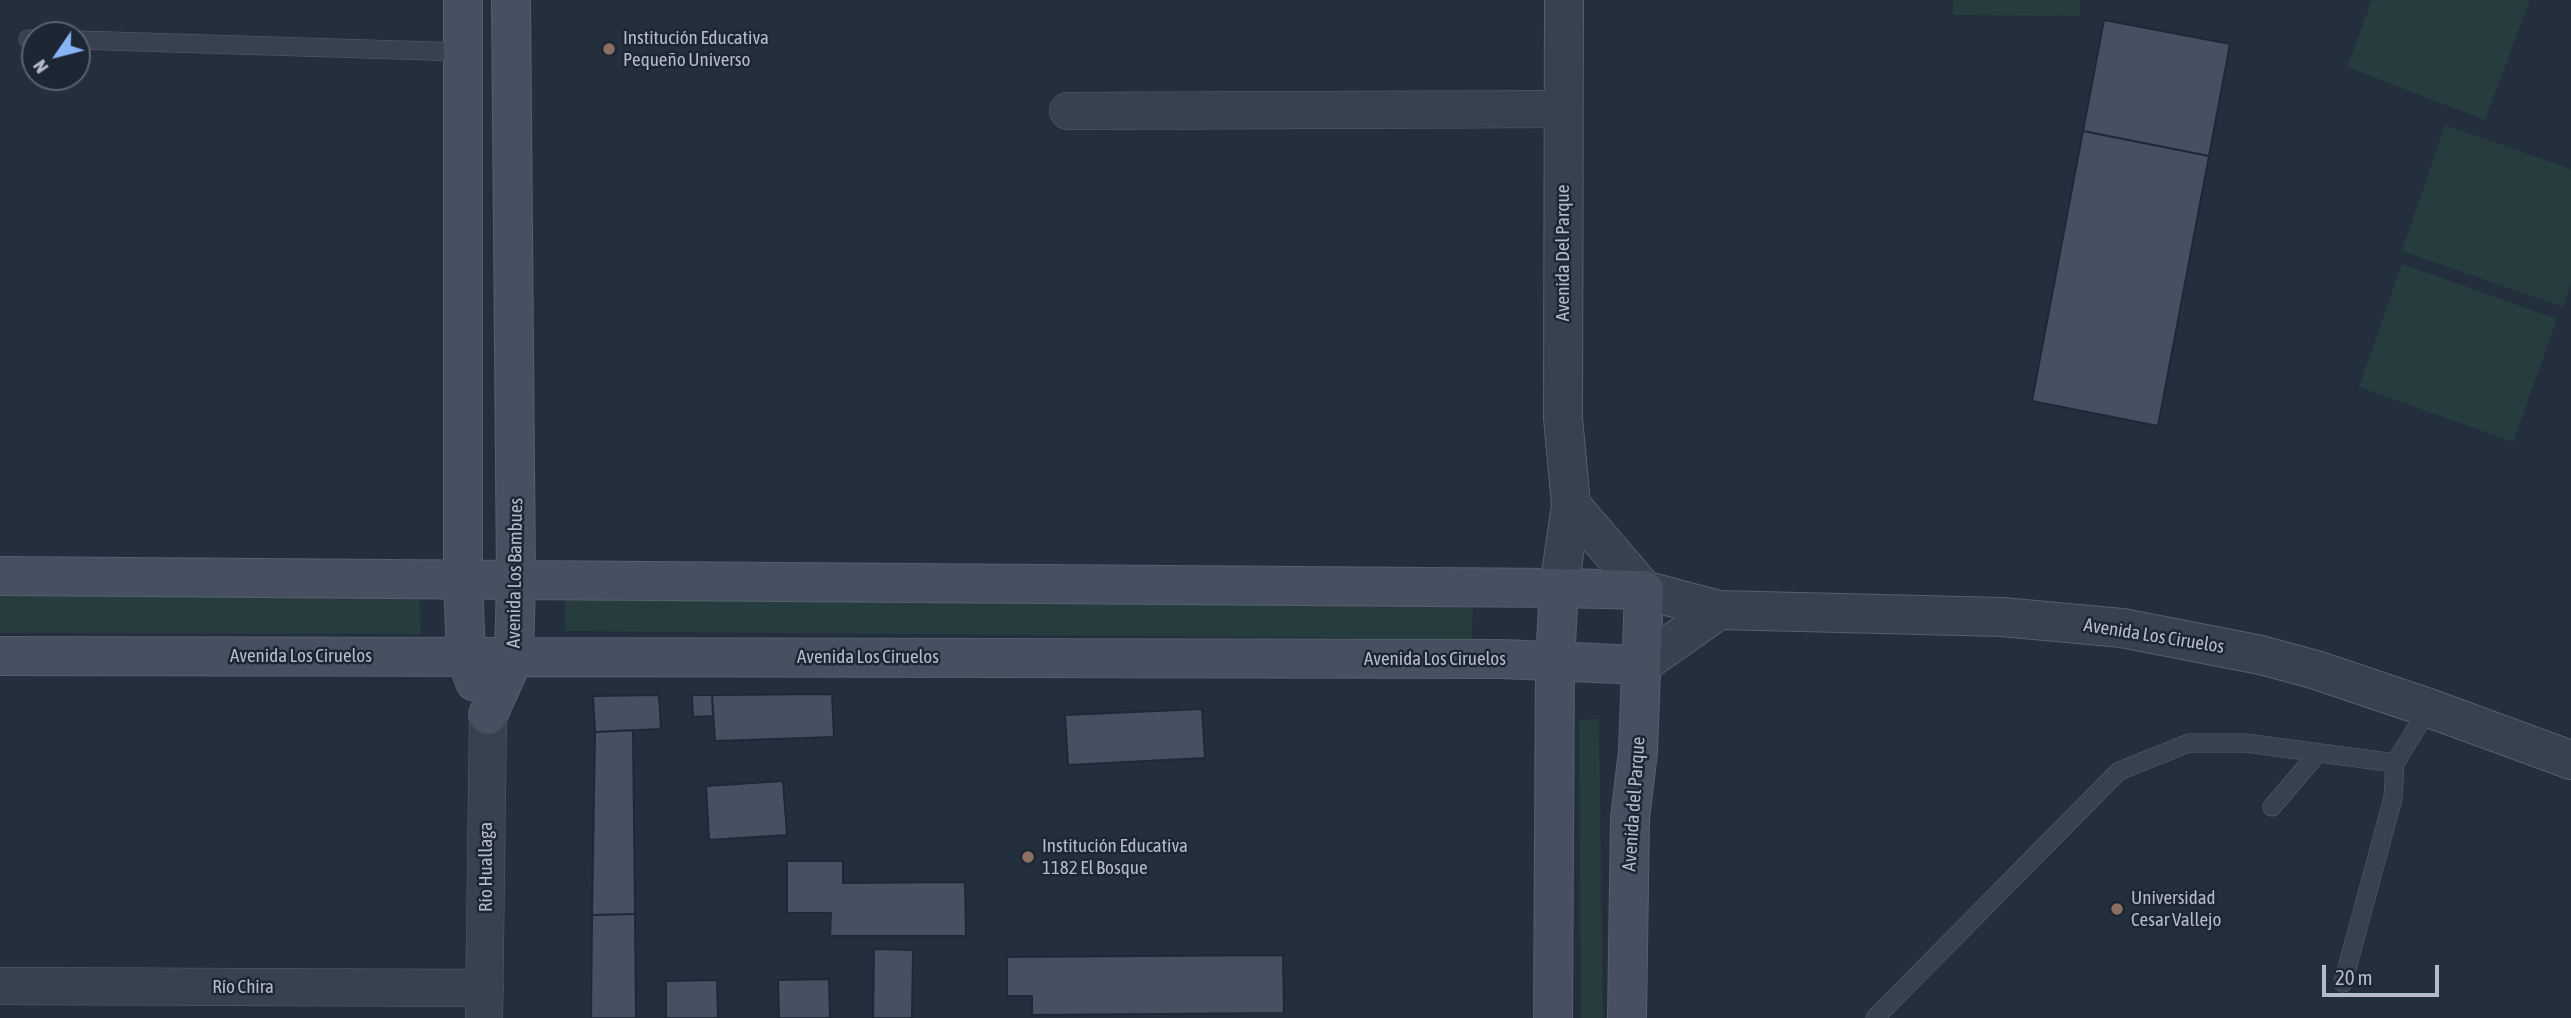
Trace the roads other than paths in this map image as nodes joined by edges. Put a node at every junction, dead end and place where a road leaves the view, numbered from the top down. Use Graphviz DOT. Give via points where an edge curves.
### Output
graph roads {
  1 [pos="463,0"];
  2 [pos="511,0"];
  3 [pos="1564,0"];
  4 [pos="91,40"];
  5 [pos="463,51"];
  6 [pos="1564,109"];
  7 [pos="1068,111"];
  8 [pos="1572,505"];
  9 [pos="0,576"];
  10 [pos="463,579"];
  11 [pos="516,579"];
  12 [pos="1559,588"];
  13 [pos="1644,590"];
  14 [pos="1719,610"];
  15 [pos="0,656"];
  16 [pos="466,657"];
  17 [pos="514,657"];
  18 [pos="1555,662"];
  19 [pos="1641,665"];
  20 [pos="2429,708"];
  21 [pos="488,715"];
  22 [pos="2318,753"];
  23 [pos="2571,760"];
  24 [pos="2395,763"];
  25 [pos="2272,807"];
  26 [pos="2343,983"];
  27 [pos="0,986"];
  28 [pos="174,1002"];
  29 [pos="485,1003"];
  30 [pos="1553,1018"];
  31 [pos="1628,1018"];
  32 [pos="1875,1018"];
  1 -- 5 [label="main road"];
  2 -- 11 [label="main road, Avenida Los Bambues"];
  3 -- 6 [label="street, Avenida Del Parque"];
  4 -- 5 [label="lane"];
  5 -- 10 [label="main road"];
  6 -- 7 [label="street"];
  6 -- 8 [label="street, Avenida Del Parque" via="1563,418"];
  8 -- 12 [label="street, Avenida Del Parque"];
  8 -- 13 [label="street"];
  9 -- 10 [label="main road, Avenida Los Ciruelos"];
  10 -- 11 [label="main road, Avenida Los Ciruelos"];
  10 -- 16 [label="main road"];
  11 -- 12 [label="main road, Avenida Los Ciruelos"];
  11 -- 17 [label="main road, Avenida Los Bambues"];
  12 -- 13 [label="main road, Avenida Los Ciruelos"];
  12 -- 18 [label="main road, Avenida Del Parque"];
  13 -- 14 [label="street, Avenida Los Ciruelos"];
  13 -- 19 [label="main road, Avenida del Parque"];
  14 -- 19 [label="street"];
  14 -- 20 [label="street, Avenida Los Ciruelos" via="2002,617 2122,628 2261,655"];
  15 -- 16 [label="main road, Avenida Los Ciruelos"];
  16 -- 17 [label="main road, Avenida Los Ciruelos"];
  16 -- 21 [label="main road"];
  17 -- 18 [label="main road, Avenida Los Ciruelos"];
  17 -- 21 [label="main road, Avenida Los Bambues"];
  18 -- 19 [label="main road, Avenida Los Ciruelos"];
  18 -- 30 [label="main road"];
  19 -- 31 [label="main road, Avenida del Parque" via="1630,818"];
  20 -- 23 [label="street, Avenida Los Ciruelos"];
  20 -- 24 [label="lane"];
  21 -- 29 [label="street, Río Huallaga"];
  22 -- 24 [label="lane"];
  22 -- 25 [label="lane"];
  22 -- 32 [label="lane" via="2246,743 2189,743 2119,771"];
  24 -- 26 [label="lane" via="2393,798"];
  27 -- 28 [label="street, Río Chira"];
  28 -- 29 [label="street, Río Chira"];
}
